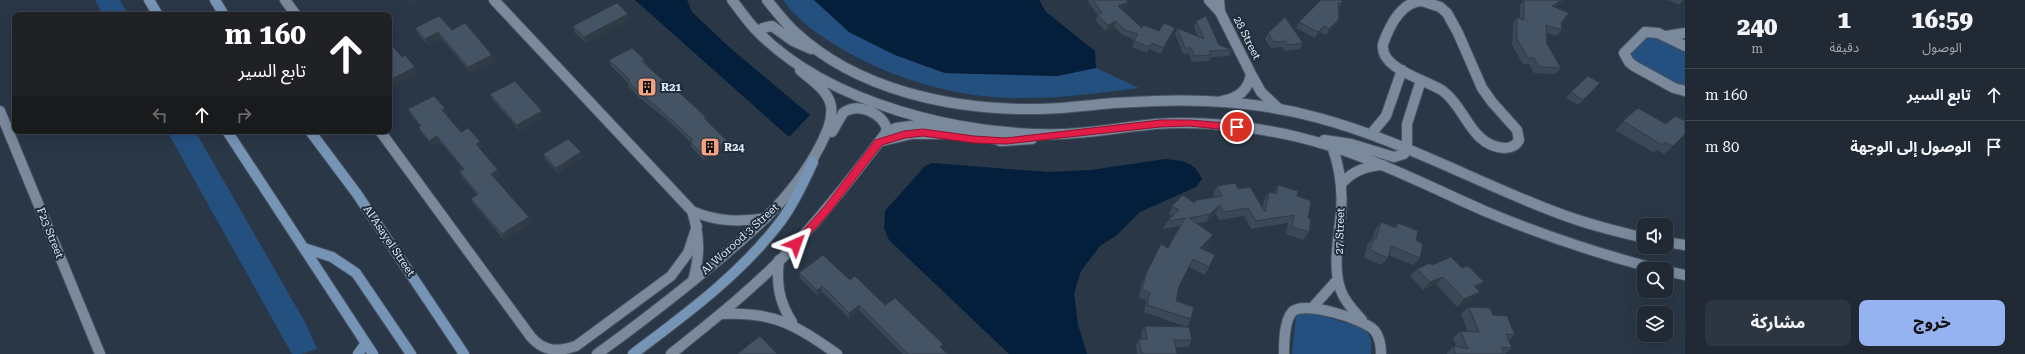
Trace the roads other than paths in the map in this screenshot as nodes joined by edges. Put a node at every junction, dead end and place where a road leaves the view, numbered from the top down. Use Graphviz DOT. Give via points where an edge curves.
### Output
graph roads {
  1 [pos="149,0"];
  2 [pos="215,0"];
  3 [pos="285,0"];
  4 [pos="494,0"];
  5 [pos="732,0"];
  6 [pos="767,0"];
  7 [pos="1209,0"];
  8 [pos="1220,0"];
  9 [pos="156,12"];
  10 [pos="222,12"];
  11 [pos="294,12"];
  12 [pos="1220,12"];
  13 [pos="758,32"];
  14 [pos="1685,33"];
  15 [pos="1666,36"];
  16 [pos="1685,46"];
  17 [pos="819,51"];
  18 [pos="789,58"];
  19 [pos="1402,70"];
  20 [pos="1251,74"];
  21 [pos="1421,80"];
  22 [pos="1685,91"];
  23 [pos="1220,102"];
  24 [pos="1279,109"];
  25 [pos="0,111"];
  26 [pos="229,134"];
  27 [pos="312,134"];
  28 [pos="382,134"];
  29 [pos="1064,134"];
  30 [pos="1371,134"];
  31 [pos="882,138"];
  32 [pos="1314,141"];
  33 [pos="1332,146"];
  34 [pos="1407,148"];
  35 [pos="813,162"];
  36 [pos="1386,165"];
  37 [pos="1342,182"];
  38 [pos="692,212"];
  39 [pos="766,218"];
  40 [pos="697,226"];
  41 [pos="1637,237"];
  42 [pos="1673,243"];
  43 [pos="1685,245"];
  44 [pos="304,248"];
  45 [pos="780,260"];
  46 [pos="1637,264"];
  47 [pos="1673,272"];
  48 [pos="1685,275"];
  49 [pos="1338,279"];
  50 [pos="693,281"];
  51 [pos="1312,308"];
  52 [pos="721,314"];
  53 [pos="1362,320"];
  54 [pos="793,324"];
  55 [pos="366,343"];
  56 [pos="457,344"];
  57 [pos="100,354"];
  58 [pos="358,354"];
  59 [pos="373,354"];
  60 [pos="411,354"];
  61 [pos="464,354"];
  62 [pos="472,354"];
  63 [pos="597,354"];
  64 [pos="632,354"];
  65 [pos="671,354"];
  66 [pos="837,354"];
  67 [pos="1284,354"];
  68 [pos="1381,354"];
  1 -- 9 [label="main road"];
  2 -- 10 [label="main road"];
  3 -- 11 [label="street"];
  4 -- 38 [label="street"];
  5 -- 13 [label="street"];
  6 -- 17 [label="street" via="798,35"];
  7 -- 12 [label="street, 28 Street"];
  8 -- 12 [label="street, 28 Street"];
  12 -- 20 [label="street, 28 Street"];
  13 -- 17 [label="street" via="765,27 775,27 800,45"];
  13 -- 18 [label="street"];
  14 -- 15 [label="street"];
  15 -- 16 [label="street"];
  15 -- 22 [label="street" via="1645,32 1625,50 1626,58 1634,66 1674,88"];
  17 -- 23 [label="street" via="859,72 911,92 947,101 991,107 1034,109 1148,100"];
  18 -- 29 [label="street" via="828,82 902,112 948,124 995,131"];
  18 -- 35 [label="street, Al Worood 3 Street" via="826,94 830,103 830,124"];
  19 -- 21 [label="street"];
  19 -- 21 [label="street" via="1386,56 1382,41 1408,5 1422,1 1440,7 1451,20 1488,98 1515,126 1520,139 1518,144 1504,148 1487,143 1473,132 1451,98 1442,90"];
  19 -- 30 [label="street" via="1386,116"];
  20 -- 23 [label="street, 28 Street" via="1250,82 1240,95"];
  20 -- 24 [label="street, 28 Street" via="1260,92"];
  21 -- 34 [label="street" via="1407,124"];
  23 -- 24 [label="street"];
  24 -- 30 [label="street"];
  25 -- 57 [label="street, F23 Street"];
  26 -- 44 [label="main road"];
  27 -- 56 [label="main road, Al Asayel Street" via="357,194"];
  28 -- 40 [label="street" via="534,341 545,349 566,350 576,346 670,276 690,251"];
  29 -- 31 [label="street" via="1006,141 923,132"];
  29 -- 32 [label="street" via="1190,123 1253,130"];
  30 -- 34 [label="street"];
  31 -- 35 [label="street" via="887,128 886,123 876,114 861,110 845,111"];
  31 -- 45 [label="street" via="827,210"];
  32 -- 33 [label="street"];
  32 -- 34 [label="street" via="1342,141 1394,157 1405,153"];
  33 -- 36 [label="street"];
  33 -- 37 [label="street, 27 Street"];
  34 -- 41 [label="street" via="1502,192"];
  35 -- 39 [label="street, Al Worood 3 Street" via="798,184"];
  35 -- 64 [label="main road" via="795,202 765,242 711,293"];
  36 -- 37 [label="street" via="1360,169"];
  36 -- 46 [label="street" via="1522,226 1579,248"];
  37 -- 49 [label="street, 27 Street"];
  38 -- 39 [label="street" via="720,221"];
  38 -- 40 [label="street"];
  39 -- 50 [label="street, Al Worood 3 Street"];
  40 -- 50 [label="street" via="700,251"];
  42 -- 43 [label="street"];
  44 -- 55 [label="main road"];
  44 -- 60 [label="main road" via="333,257 356,273"];
  45 -- 52 [label="street"];
  45 -- 54 [label="street" via="776,288 784,313"];
  47 -- 48 [label="street"];
  49 -- 51 [label="street"];
  49 -- 53 [label="street, 27 Street" via="1343,296"];
  50 -- 63 [label="street, Al Worood 3 Street"];
  51 -- 53 [label="street, 27 Street"];
  51 -- 67 [label="street, 27 Street" via="1297,309 1291,314"];
  52 -- 54 [label="street" via="743,311 761,313"];
  52 -- 65 [label="street"];
  53 -- 68 [label="street, 27 Street" via="1381,340"];
  54 -- 66 [label="street"];
  55 -- 58 [label="main road"];
  55 -- 59 [label="main road"];
  56 -- 61 [label="main road, Al Asayel Street"];
  56 -- 62 [label="main road"];
}
